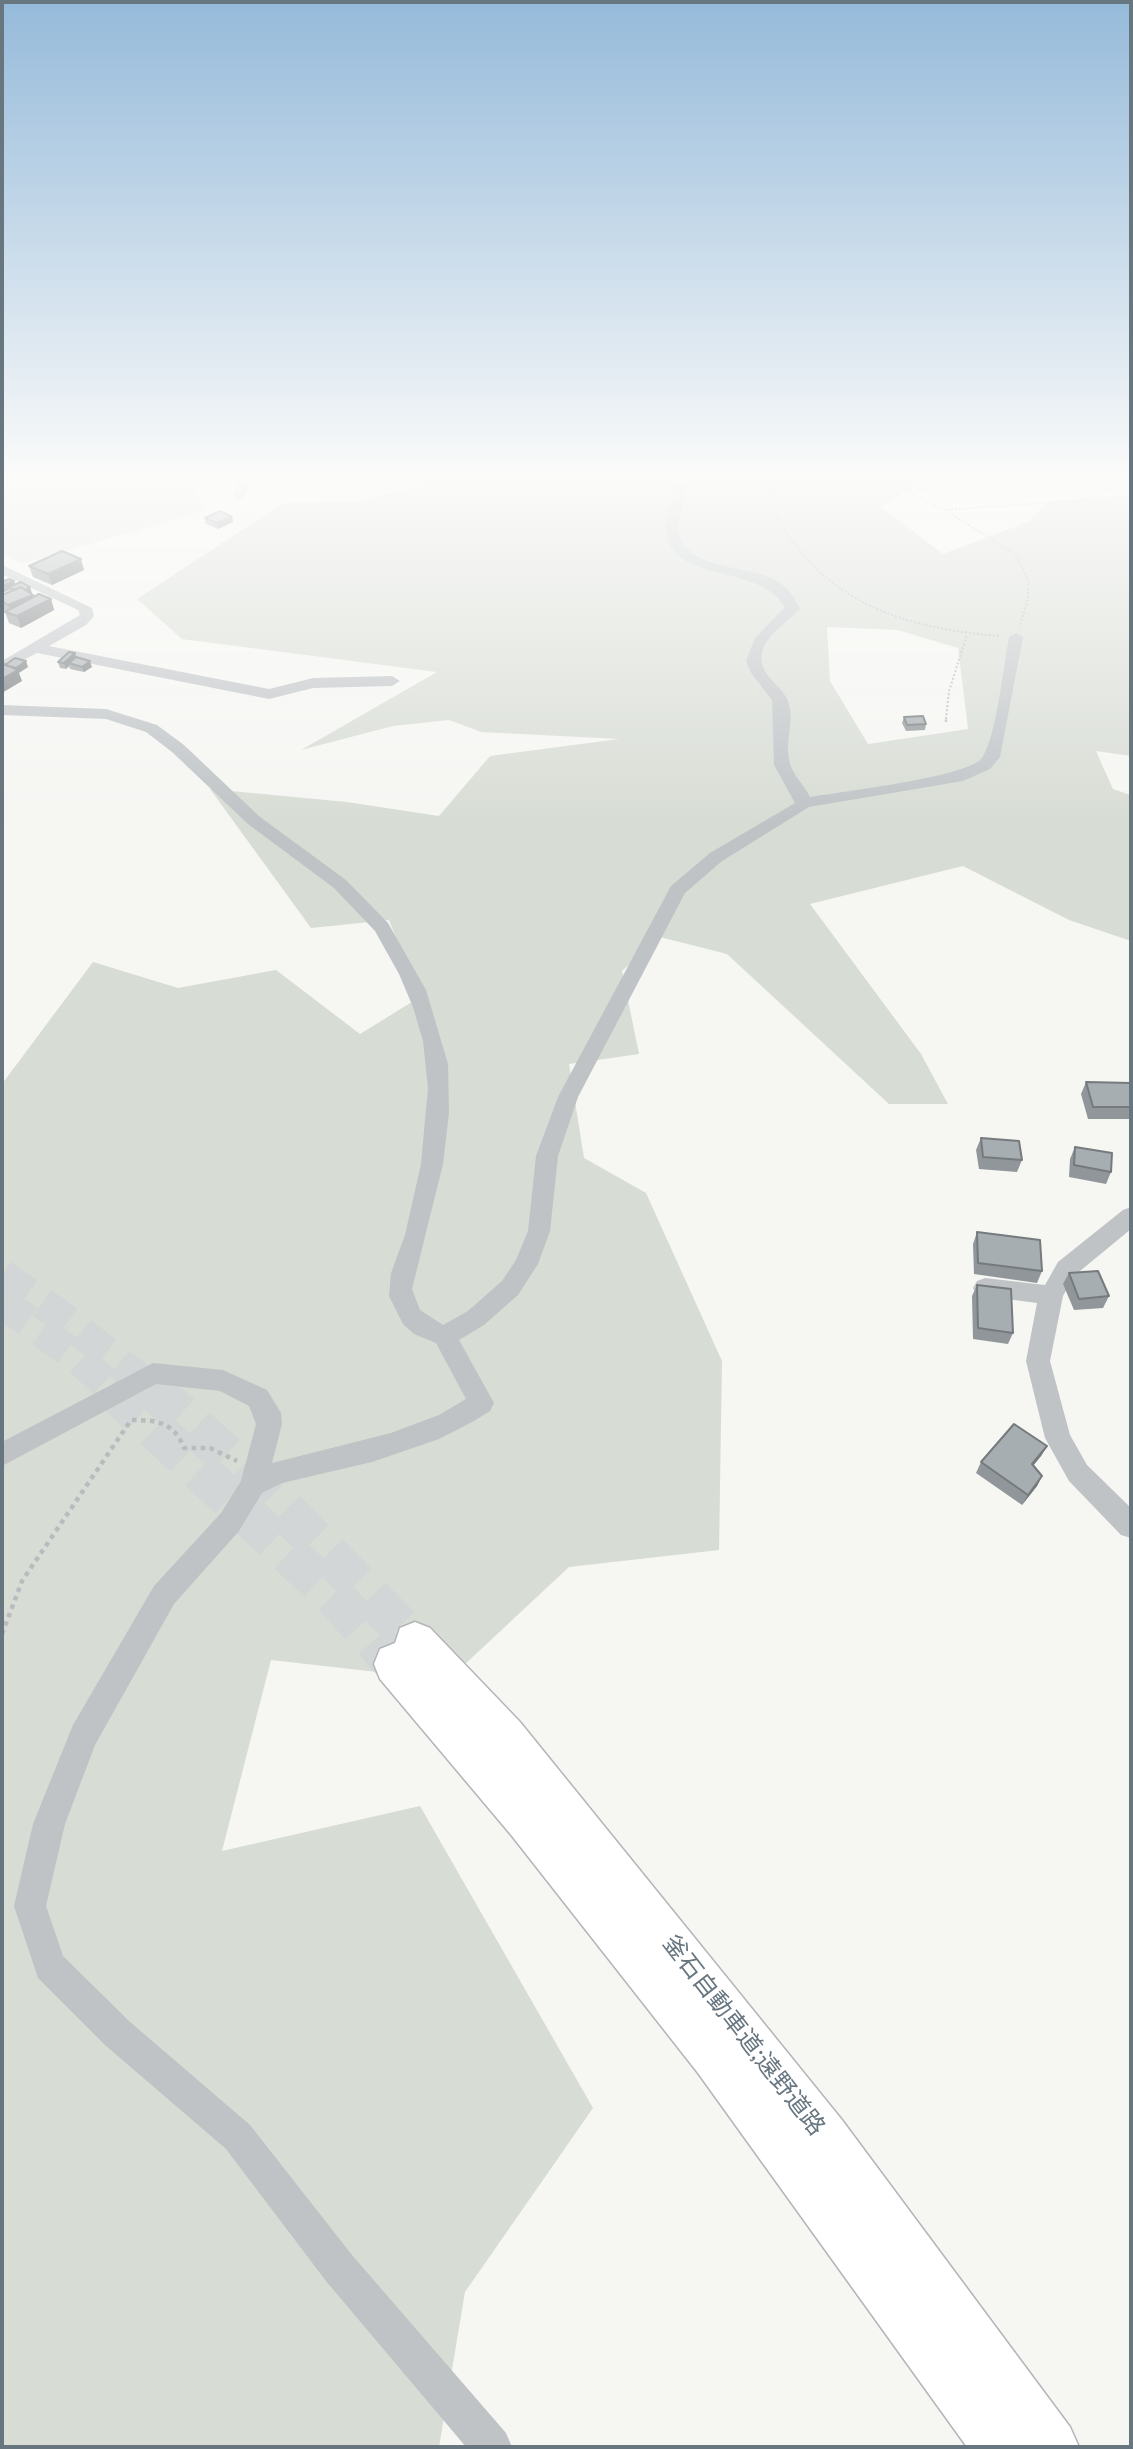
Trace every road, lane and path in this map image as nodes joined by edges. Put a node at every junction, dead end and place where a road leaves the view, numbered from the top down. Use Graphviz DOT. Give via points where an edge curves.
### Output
graph roads {
  1 [pos="60,596"];
  2 [pos="788,596"];
  3 [pos="855,596"];
  4 [pos="1028,596"];
  5 [pos="967,635"];
  6 [pos="1016,637"];
  7 [pos="35,649"];
  8 [pos="2,667"];
  9 [pos="392,681"];
  10 [pos="2,710"];
  11 [pos="946,722"];
  12 [pos="803,803"];
  13 [pos="1131,1216"];
  14 [pos="985,1287"];
  15 [pos="1051,1295"];
  16 [pos="445,1336"];
  17 [pos="2,1455"];
  18 [pos="253,1485"];
  19 [pos="1131,1526"];
  20 [pos="2,1634"];
  21 [pos="492,2447"];
  22 [pos="1002,2447"];
  23 [pos="1050,2447"];
  1 -- 7 [label="street" via="85,608 87,616"];
  2 -- 12 [label="street" via="793,608 759,644 754,662 779,699 784,723 782,765"];
  3 -- 5 [label="path" via="931,628"];
  4 -- 6 [label="path"];
  5 -- 6 [label="path"];
  5 -- 11 [label="path" via="949,691"];
  6 -- 12 [label="street" via="998,738 984,766 957,777"];
  7 -- 8 [label="street"];
  7 -- 9 [label="street" via="269,694 313,683"];
  10 -- 16 [label="street" via="106,715 156,730 239,808 371,914 403,961 433,1044 438,1100 433,1149 400,1294 410,1317 426,1330"];
  12 -- 16 [label="street" via="702,866 677,890 568,1097 547,1156 539,1231 526,1264 510,1288 476,1318"];
  13 -- 15 [label="street" via="1066,1269"];
  14 -- 15 [label="street"];
  15 -- 19 [label="street" via="1038,1361 1058,1438 1078,1473"];
  16 -- 18 [label="street" via="481,1403 409,1436 355,1455 271,1472"];
  17 -- 18 [label="street" via="153,1373 207,1377 241,1387 258,1398 268,1413"];
  18 -- 20 [label="path" via="237,1461 223,1452 184,1448 166,1421 131,1420 22,1581"];
  18 -- 21 [label="street" via="230,1522 164,1595 84,1736 49,1824 30,1906 50,1966 117,2034 238,2137 339,2268"];
  22 -- 23 [label="highway, 釜石自動車道;遠野道路" via="716,2055 519,1809 405,1653 505,1737 824,2138"];
}
